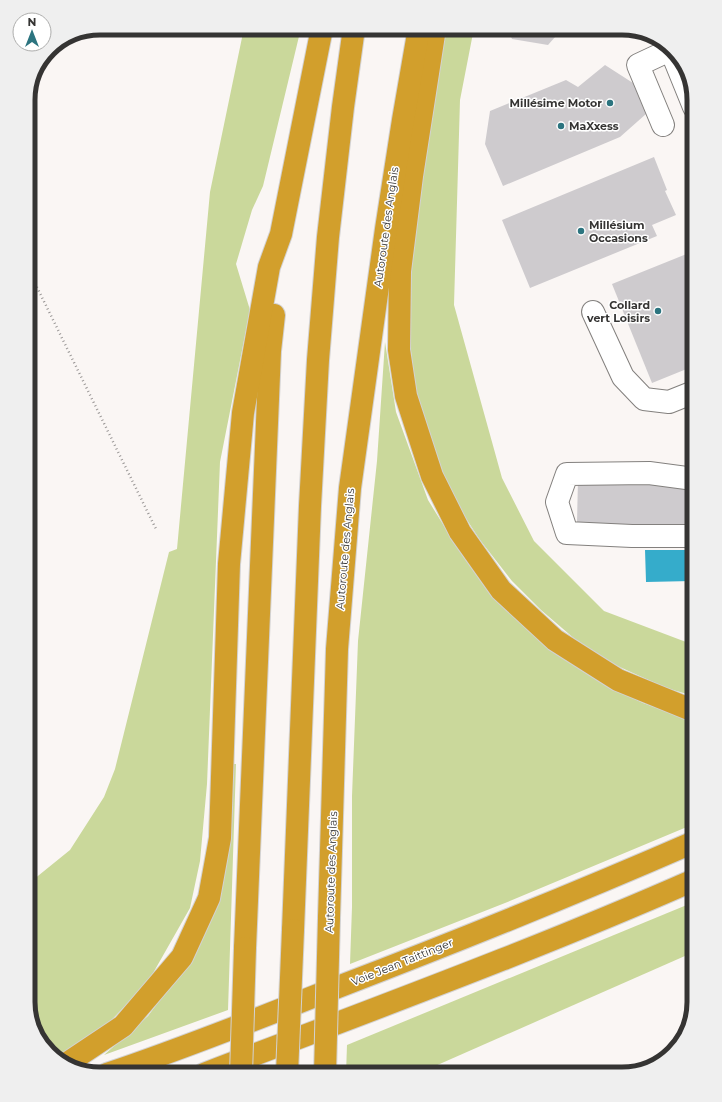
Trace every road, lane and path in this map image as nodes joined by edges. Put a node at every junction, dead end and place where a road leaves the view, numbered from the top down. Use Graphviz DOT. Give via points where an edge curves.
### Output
graph roads {
  1 [pos="321,35"];
  2 [pos="353,35"];
  3 [pos="418,35"];
  4 [pos="435,35"];
  5 [pos="665,52"];
  6 [pos="678,67"];
  7 [pos="685,86"];
  8 [pos="663,125"];
  9 [pos="280,234"];
  10 [pos="35,283"];
  11 [pos="593,312"];
  12 [pos="687,395"];
  13 [pos="687,478"];
  14 [pos="156,529"];
  15 [pos="687,536"];
  16 [pos="687,708"];
  17 [pos="687,845"];
  18 [pos="687,883"];
  19 [pos="72,1060"];
  20 [pos="128,1067"];
  21 [pos="222,1067"];
  22 [pos="241,1067"];
  23 [pos="287,1067"];
  24 [pos="325,1067"];
  1 -- 9 [label="highway"];
  2 -- 23 [label="highway, bridge" via="329,229 318,360"];
  3 -- 24 [label="highway, Autoroute des Anglais, bridge" via="386,229 350,488 337,649"];
  4 -- 16 [label="highway" via="400,270 399,350 406,396 432,476 460,532 502,590 555,640 618,680"];
  5 -- 8 [label="lane" via="638,65"];
  6 -- 7 [label="lane"];
  9 -- 19 [label="highway" via="269,267 243,413 229,564 220,838 209,898 182,957 123,1026"];
  9 -- 22 [label="highway, bridge" via="280,266 270,351"];
  10 -- 14 [label="path"];
  11 -- 12 [label="lane" via="623,376 644,399 669,402"];
  13 -- 15 [label="lane" via="649,473 567,474 557,502 567,533"];
  17 -- 20 [label="highway, Voie Jean Taittinger" via="399,964"];
  18 -- 21 [label="highway" via="421,991"];
}
